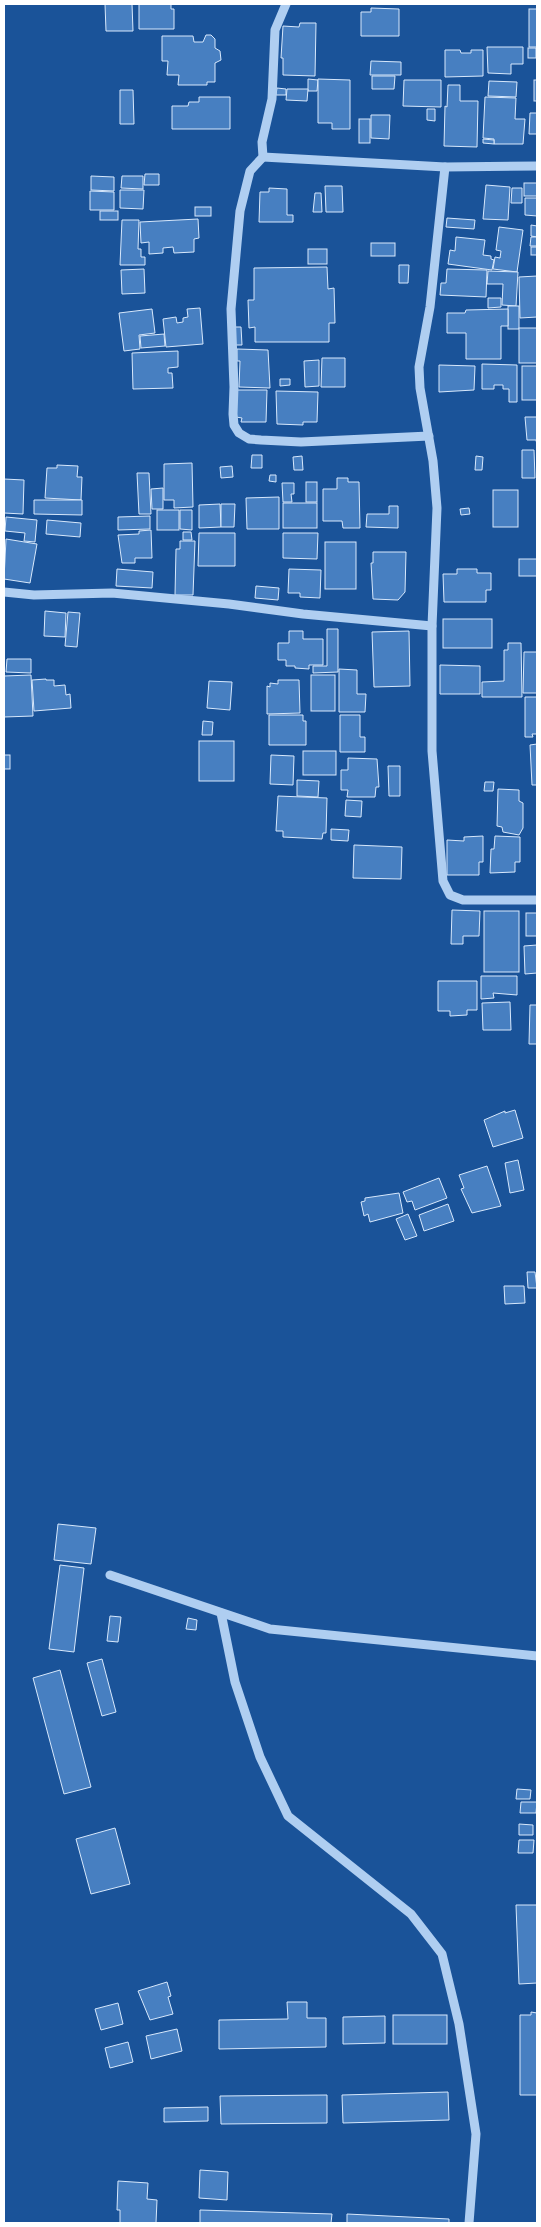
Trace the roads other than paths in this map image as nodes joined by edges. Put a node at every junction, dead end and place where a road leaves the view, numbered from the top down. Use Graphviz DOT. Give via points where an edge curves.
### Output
graph roads {
  1 [pos="286,4"];
  2 [pos="263,157"];
  3 [pos="537,166"];
  4 [pos="445,167"];
  5 [pos="429,436"];
  6 [pos="4,592"];
  7 [pos="432,626"];
  8 [pos="537,900"];
  9 [pos="110,1575"];
  10 [pos="221,1613"];
  11 [pos="537,1656"];
  12 [pos="469,2223"];
  1 -- 2 [label="street" via="274,30 272,99 262,142"];
  2 -- 4 [label="street"];
  2 -- 5 [label="street" via="250,171 240,211 231,309 234,425 249,439 261,440 301,442"];
  3 -- 4 [label="street"];
  4 -- 5 [label="street" via="430,307 419,367"];
  5 -- 7 [label="street" via="437,508"];
  6 -- 7 [label="street" via="122,594"];
  7 -- 8 [label="street" via="432,752 443,881 450,894 463,900"];
  9 -- 10 [label="street"];
  10 -- 11 [label="street" via="270,1629"];
  10 -- 12 [label="street" via="235,1682 260,1757 288,1816 411,1914 442,1954 459,2024 476,2134"];
}
